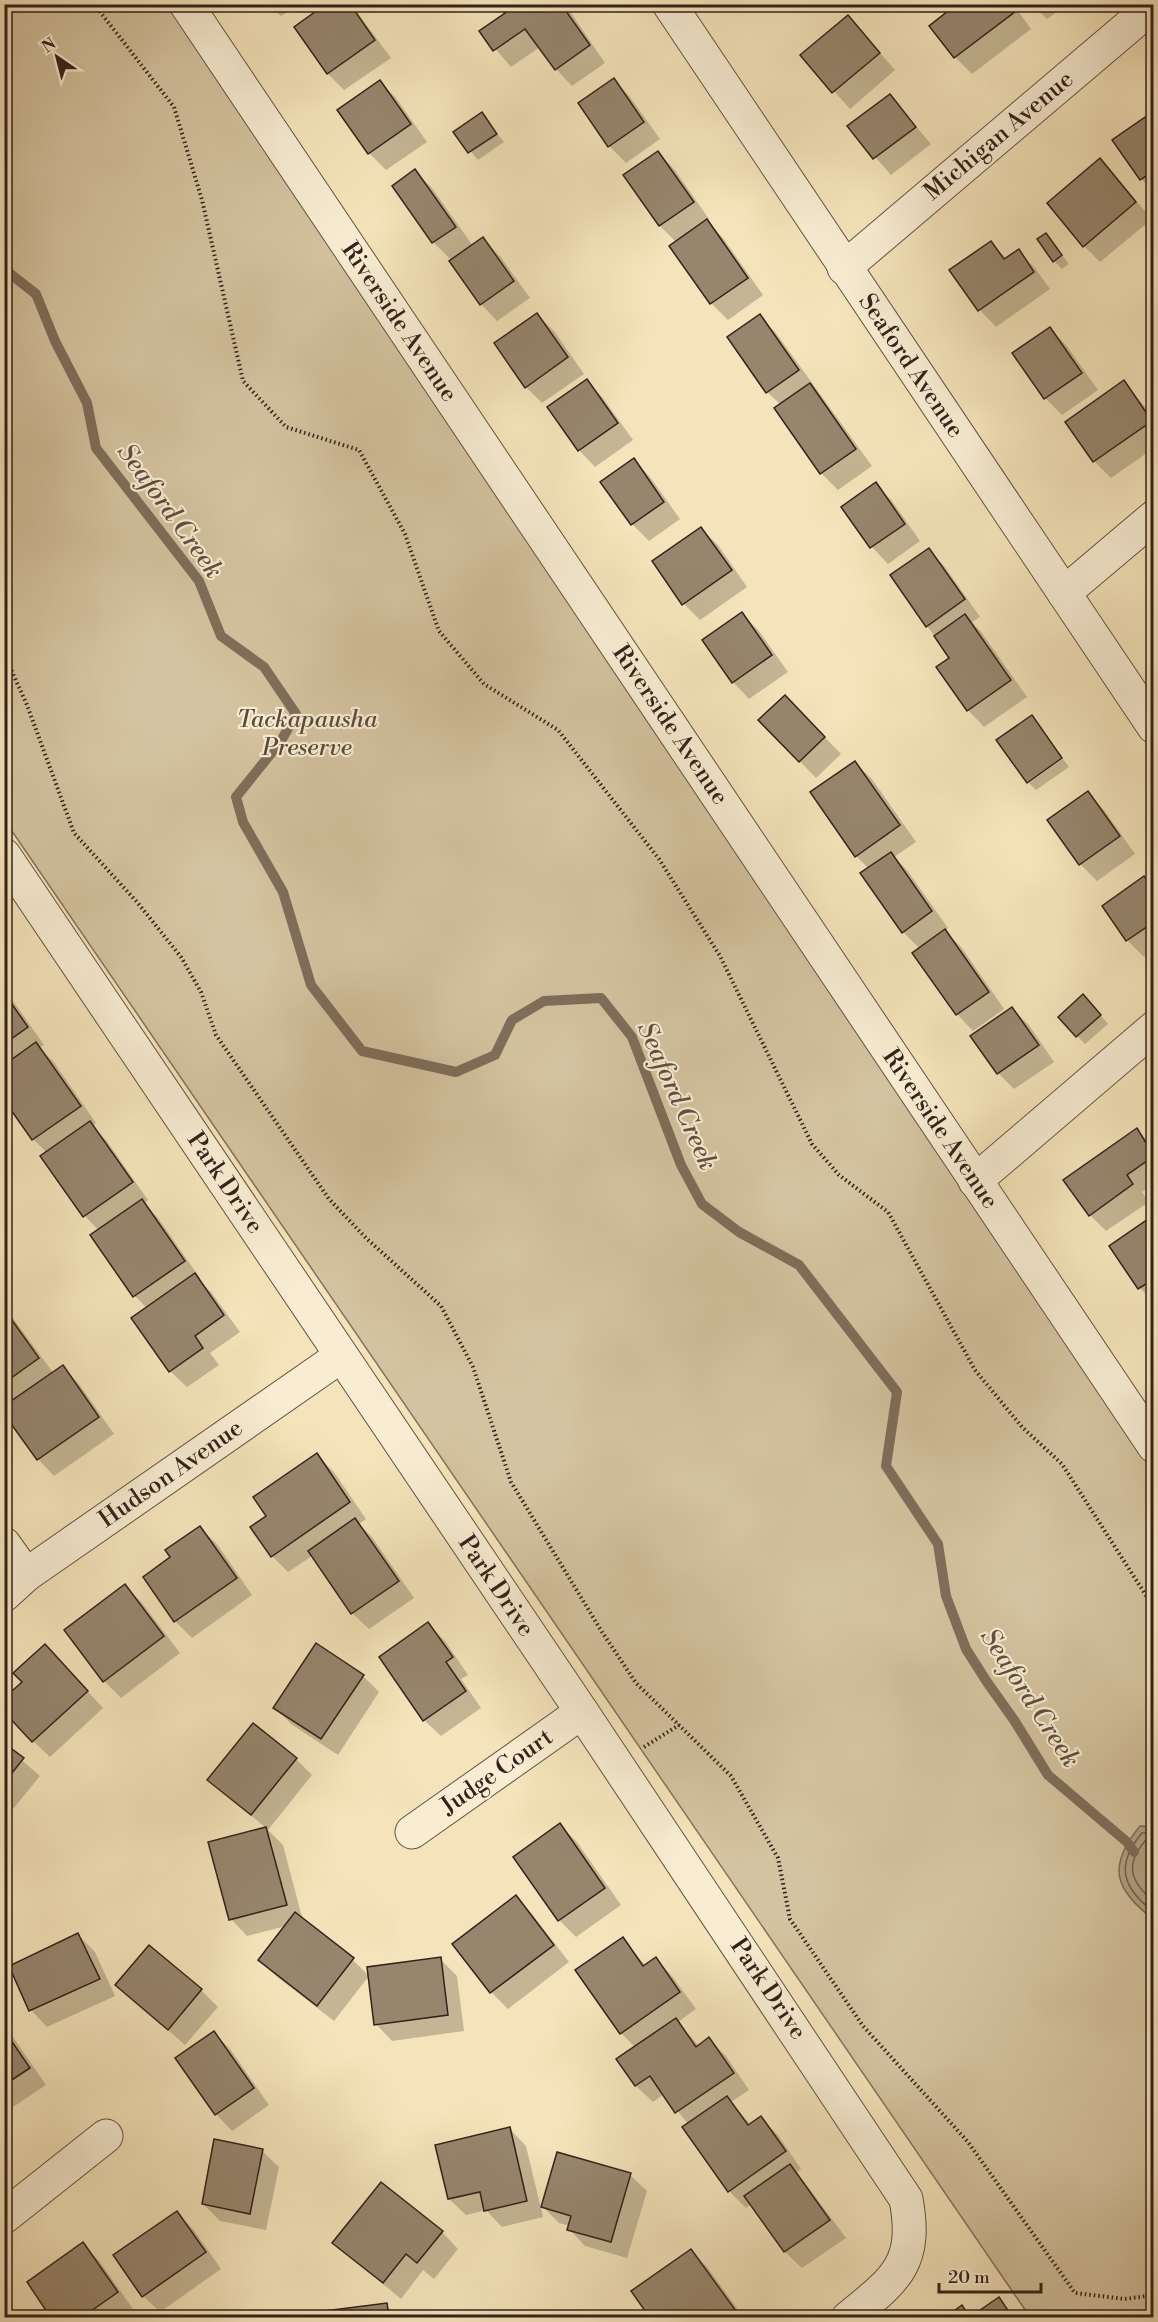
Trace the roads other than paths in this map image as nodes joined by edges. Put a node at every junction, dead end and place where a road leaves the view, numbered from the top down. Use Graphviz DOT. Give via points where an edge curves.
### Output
graph roads {
  1 [pos="186,4"];
  2 [pos="669,4"];
  3 [pos="1154,5"];
  4 [pos="844,268"];
  5 [pos="1154,517"];
  6 [pos="1064,593"];
  7 [pos="1154,728"];
  8 [pos="4,855"];
  9 [pos="1154,1028"];
  10 [pos="975,1181"];
  11 [pos="341,1356"];
  12 [pos="1154,1446"];
  13 [pos="4,1544"];
  14 [pos="15,1585"];
  15 [pos="582,1712"];
  16 [pos="412,1832"];
  17 [pos="106,2136"];
  18 [pos="4,2217"];
  19 [pos="848,2318"];
  1 -- 10 [label="street, Riverside Avenue"];
  2 -- 4 [label="street, Seaford Avenue"];
  3 -- 4 [label="street, Michigan Avenue"];
  4 -- 6 [label="street, Seaford Avenue"];
  5 -- 6 [label="street"];
  6 -- 7 [label="street, Seaford Avenue"];
  8 -- 11 [label="street, Park Drive"];
  9 -- 10 [label="street"];
  10 -- 12 [label="street, Riverside Avenue"];
  11 -- 14 [label="street, Hudson Avenue"];
  11 -- 15 [label="street, Park Drive"];
  13 -- 14 [label="street"];
  15 -- 16 [label="street, Judge Court"];
  15 -- 19 [label="street, Park Drive" via="906,2199 911,2229 906,2258 886,2287"];
  17 -- 18 [label="street"];
}
